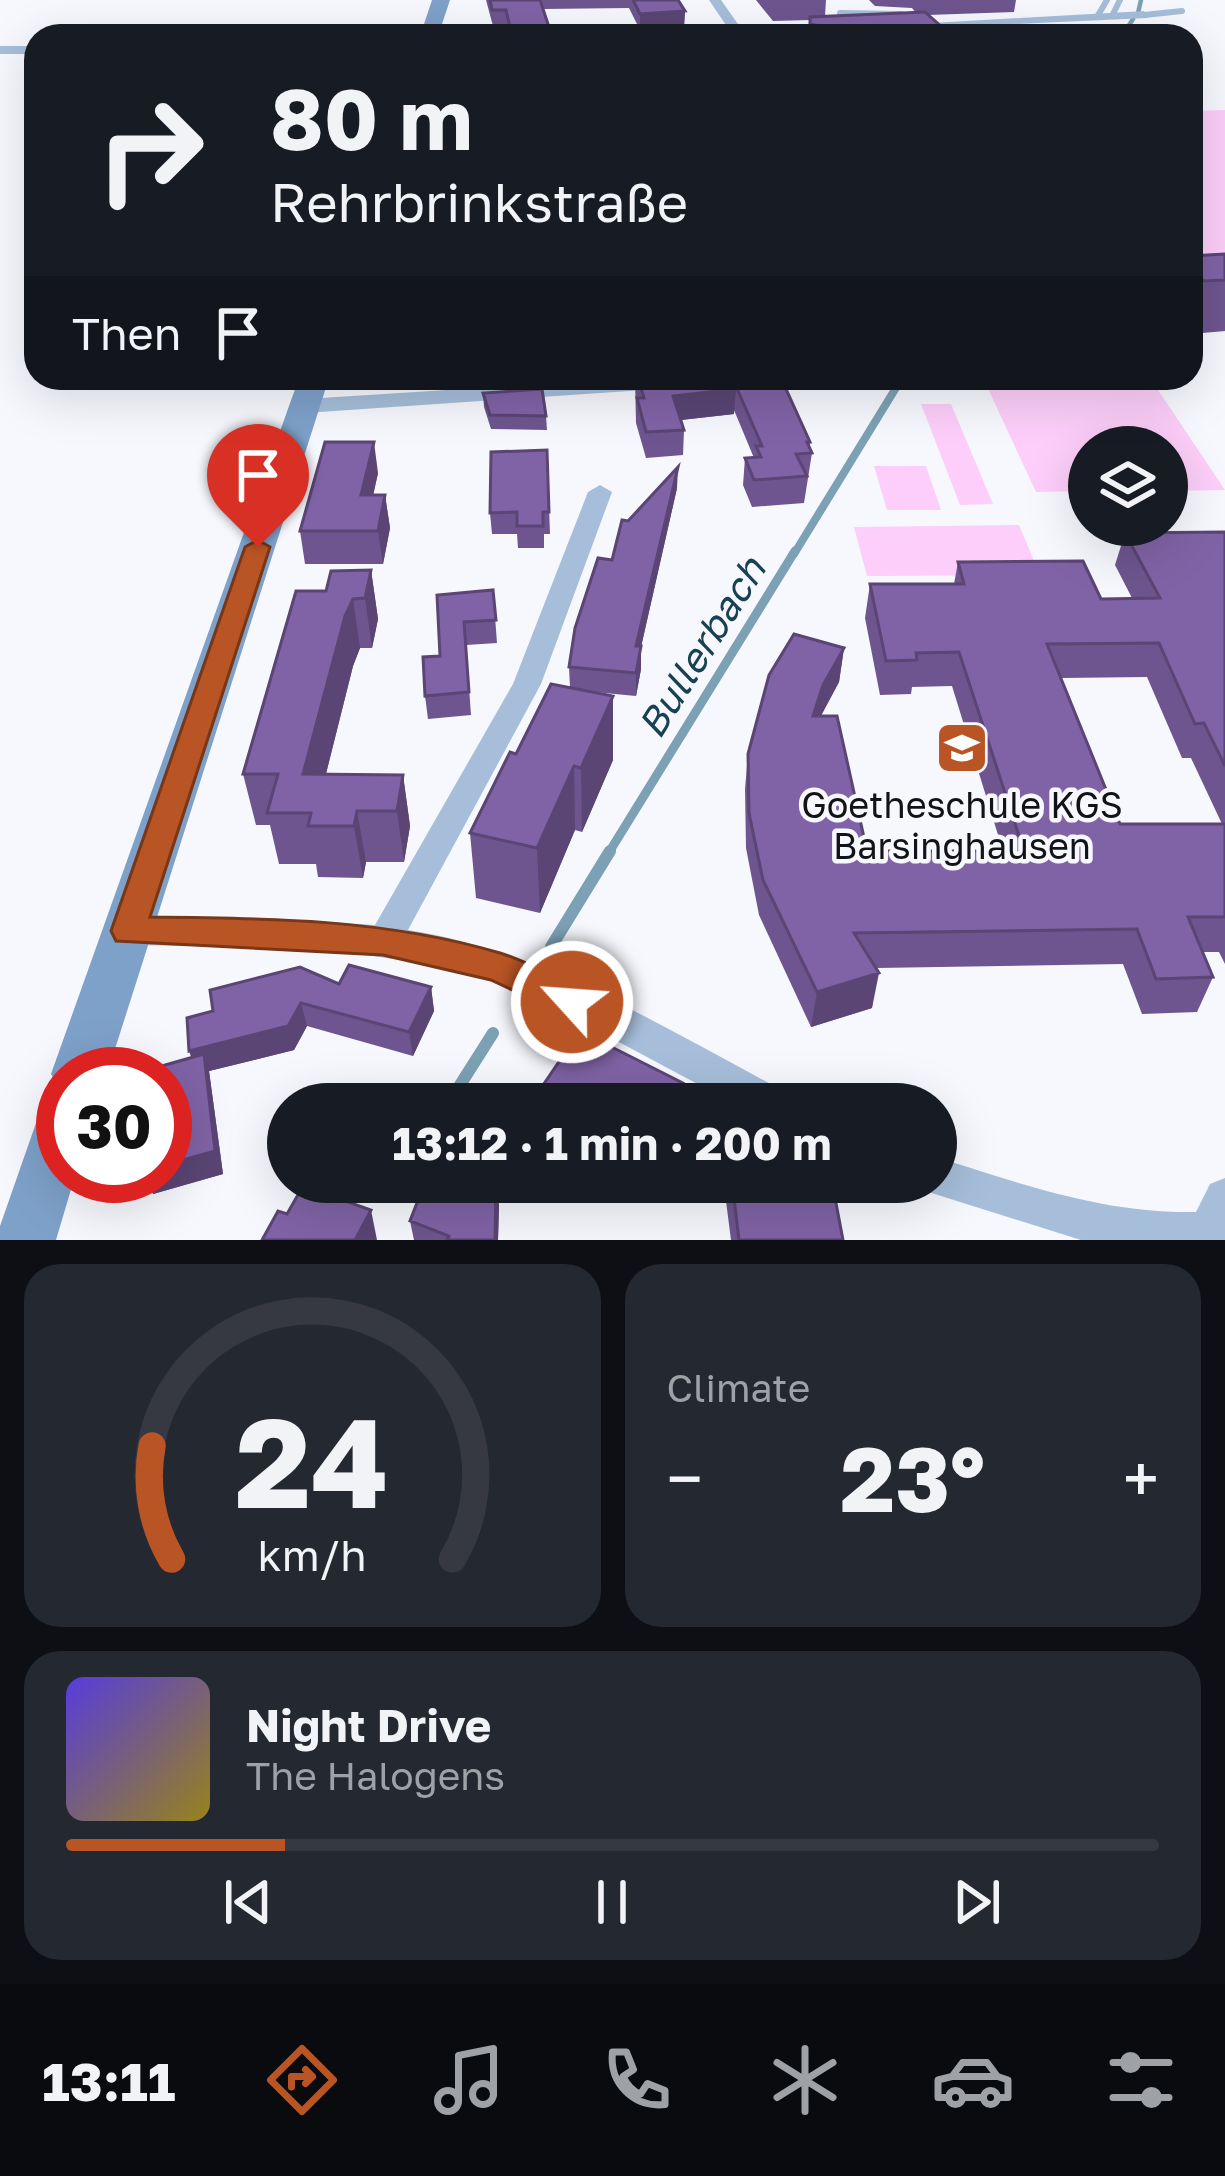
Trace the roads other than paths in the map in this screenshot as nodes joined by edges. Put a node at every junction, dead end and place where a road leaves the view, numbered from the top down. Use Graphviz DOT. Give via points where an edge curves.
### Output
graph roads {
  1 [pos="832,0"];
  2 [pos="854,0"];
  3 [pos="1107,0"];
  4 [pos="1120,0"];
  5 [pos="1183,11"];
  6 [pos="861,13"];
  7 [pos="840,14"];
  8 [pos="910,14"];
  9 [pos="1150,15"];
  10 [pos="1104,16"];
  11 [pos="1167,21"];
  12 [pos="846,24"];
  13 [pos="918,24"];
  14 [pos="370,390"];
  15 [pos="309,392"];
  16 [pos="600,492"];
  17 [pos="128,931"];
  18 [pos="383,941"];
  19 [pos="88,1047"];
  20 [pos="730,1083"];
  21 [pos="957,1183"];
  22 [pos="38,1203"];
  23 [pos="1220,1222"];
  24 [pos="1148,1237"];
  25 [pos="26,1240"];
  1 -- 7 [label="lane"];
  2 -- 6 [label="lane"];
  3 -- 10 [label="lane"];
  4 -- 10 [label="lane"];
  5 -- 9 [label="lane"];
  6 -- 7 [label="lane"];
  6 -- 8 [label="lane"];
  7 -- 12 [label="lane"];
  9 -- 10 [label="street"];
  9 -- 11 [label="lane"];
  10 -- 13 [label="street"];
  14 -- 15 [label="street"];
  15 -- 17 [label="main road"];
  16 -- 18 [label="street" via="527,684"];
  17 -- 18 [label="street"];
  17 -- 19 [label="main road"];
  18 -- 20 [label="street" via="498,967"];
  21 -- 24 [label="street"];
  22 -- 25 [label="main road"];
  23 -- 24 [label="street"];
}
